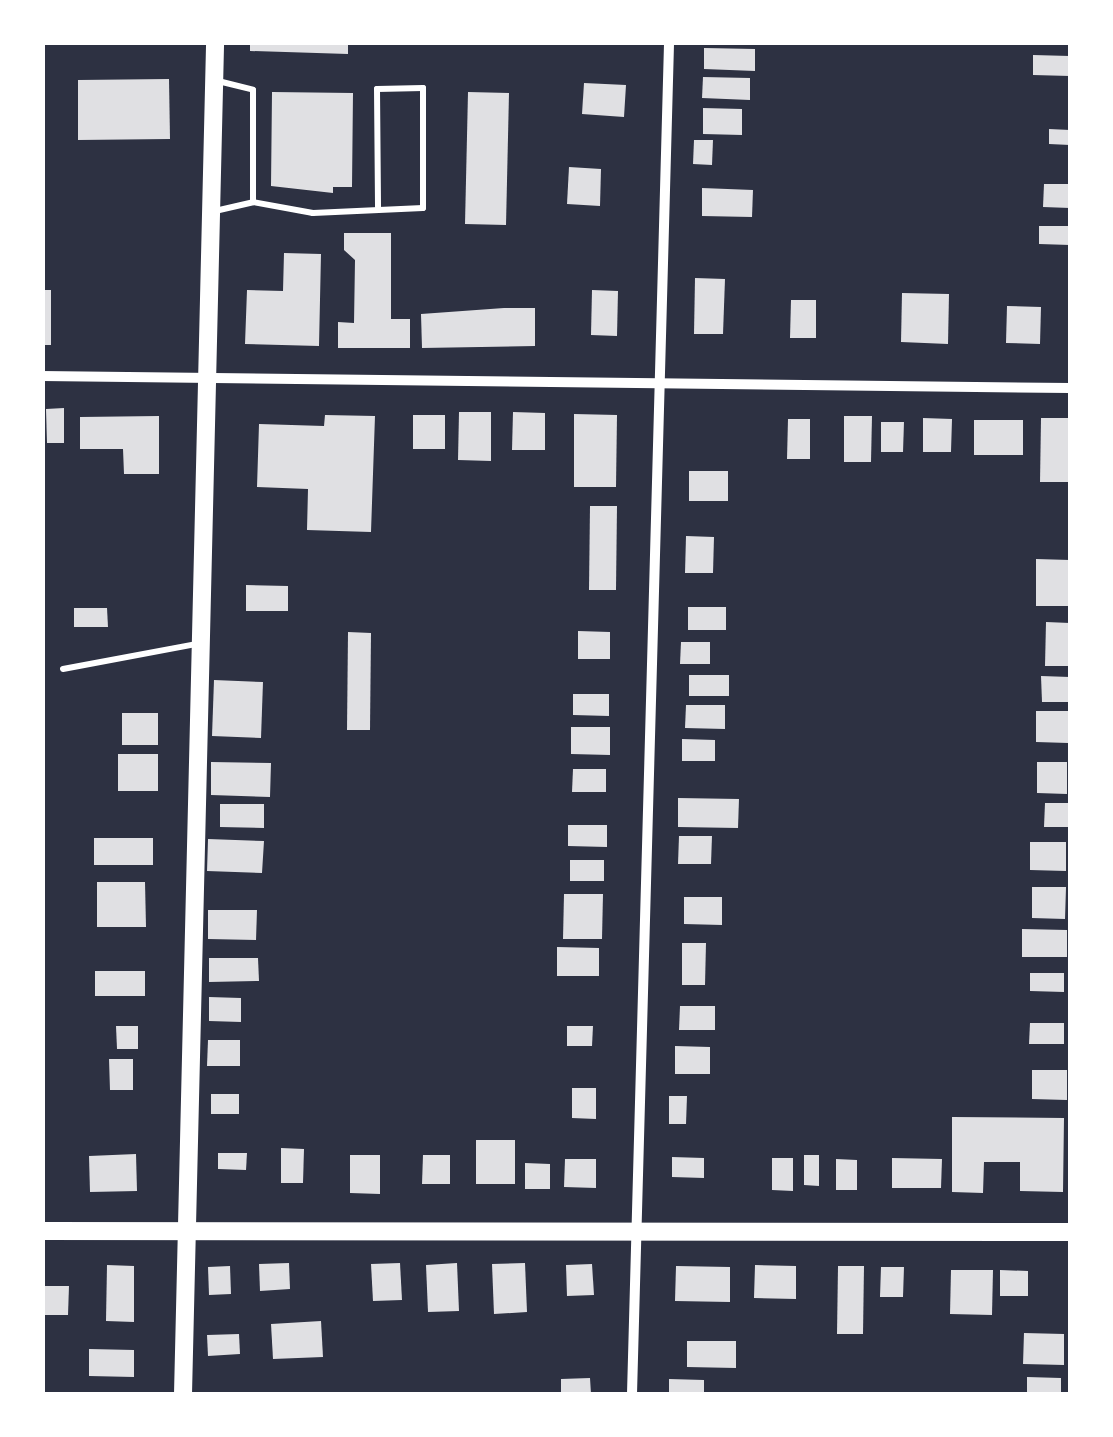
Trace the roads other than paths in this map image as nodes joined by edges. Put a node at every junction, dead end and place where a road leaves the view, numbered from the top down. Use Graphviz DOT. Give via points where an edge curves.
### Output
graph roads {
  1 [pos="215,42"];
  2 [pos="669,42"];
  3 [pos="215,81"];
  4 [pos="253,202"];
  5 [pos="378,207"];
  6 [pos="215,211"];
  7 [pos="42,376"];
  8 [pos="211,379"];
  9 [pos="658,382"];
  10 [pos="1070,388"];
  11 [pos="202,643"];
  12 [pos="63,669"];
  13 [pos="636,1230"];
  14 [pos="42,1231"];
  15 [pos="1070,1232"];
  16 [pos="184,1234"];
  17 [pos="182,1394"];
  18 [pos="632,1394"];
  1 -- 3 [label="main road"];
  2 -- 9 [label="street"];
  3 -- 4 [label="lane" via="253,90"];
  3 -- 6 [label="main road"];
  4 -- 5 [label="lane" via="313,212"];
  4 -- 6 [label="lane"];
  5 -- 5 [label="lane" via="423,208 423,88 377,89"];
  6 -- 8 [label="main road"];
  7 -- 8 [label="street"];
  8 -- 9 [label="street"];
  8 -- 11 [label="main road"];
  9 -- 10 [label="street"];
  9 -- 13 [label="street"];
  11 -- 12 [label="lane"];
  11 -- 16 [label="main road"];
  13 -- 15 [label="main road"];
  13 -- 16 [label="main road"];
  13 -- 18 [label="street"];
  14 -- 16 [label="main road"];
  16 -- 17 [label="main road"];
}
